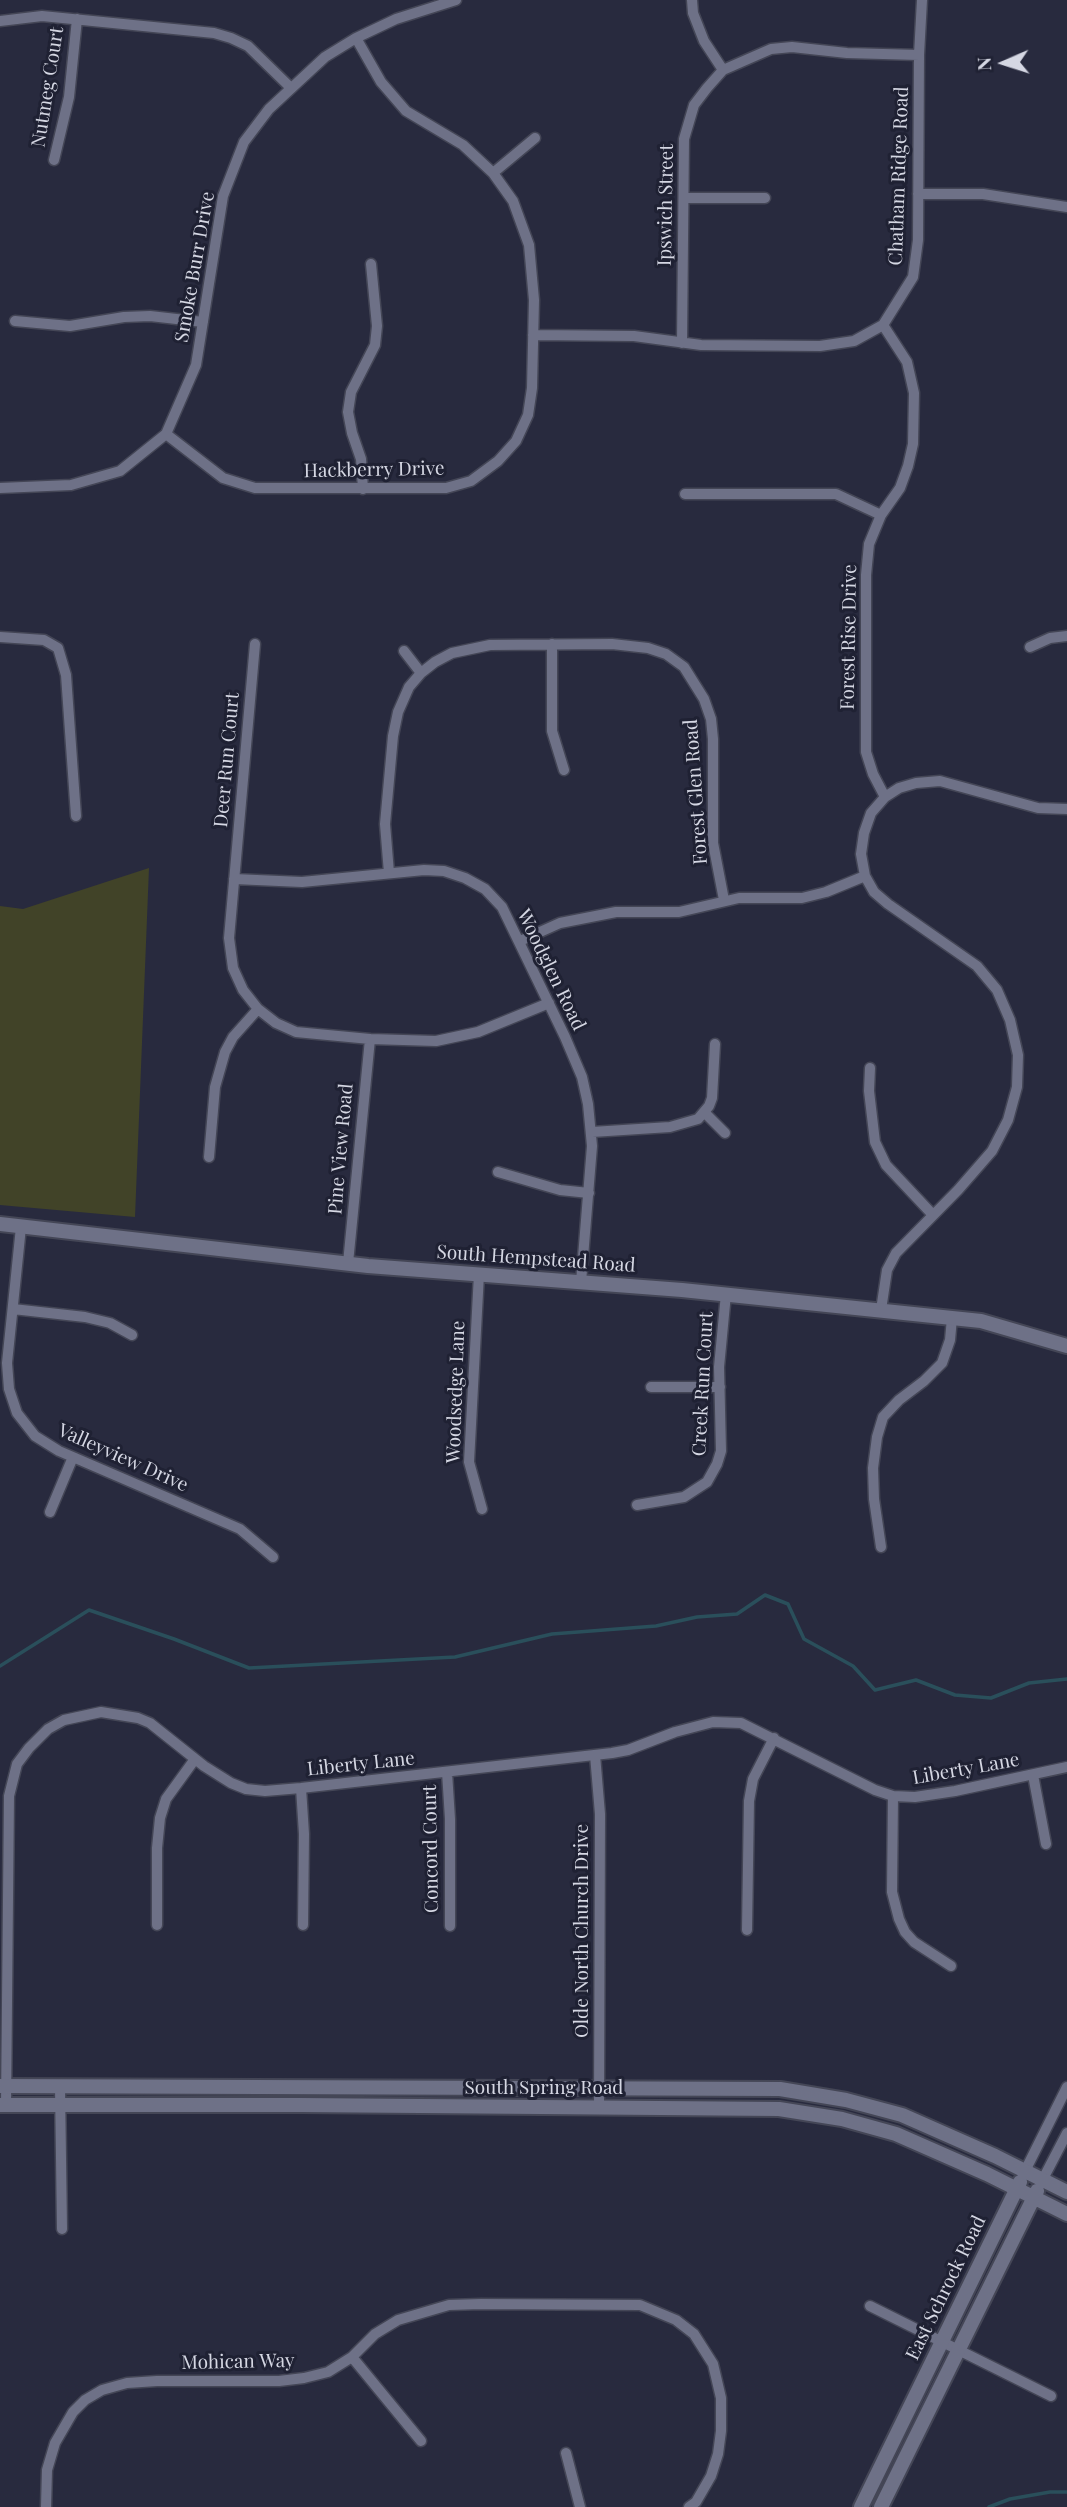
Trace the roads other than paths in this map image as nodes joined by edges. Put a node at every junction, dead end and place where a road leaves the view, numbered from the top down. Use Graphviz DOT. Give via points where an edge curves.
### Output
graph roads {
  1 [pos="692,0"];
  2 [pos="922,0"];
  3 [pos="452,1"];
  4 [pos="77,19"];
  5 [pos="0,21"];
  6 [pos="356,38"];
  7 [pos="919,55"];
  8 [pos="723,70"];
  9 [pos="290,88"];
  10 [pos="535,138"];
  11 [pos="54,160"];
  12 [pos="493,173"];
  13 [pos="918,194"];
  14 [pos="684,198"];
  15 [pos="765,198"];
  16 [pos="1067,207"];
  17 [pos="371,264"];
  18 [pos="15,321"];
  19 [pos="203,322"];
  20 [pos="883,325"];
  21 [pos="533,335"];
  22 [pos="682,343"];
  23 [pos="166,434"];
  24 [pos="0,488"];
  25 [pos="363,489"];
  26 [pos="685,494"];
  27 [pos="881,515"];
  28 [pos="1067,636"];
  29 [pos="0,637"];
  30 [pos="255,644"];
  31 [pos="552,644"];
  32 [pos="1030,647"];
  33 [pos="404,651"];
  34 [pos="421,673"];
  35 [pos="564,770"];
  36 [pos="885,797"];
  37 [pos="1067,809"];
  38 [pos="76,816"];
  39 [pos="389,873"];
  40 [pos="865,876"];
  41 [pos="234,879"];
  42 [pos="724,900"];
  43 [pos="520,941"];
  44 [pos="549,1003"];
  45 [pos="258,1009"];
  46 [pos="370,1039"];
  47 [pos="715,1044"];
  48 [pos="870,1068"];
  49 [pos="705,1113"];
  50 [pos="592,1132"];
  51 [pos="724,1133"];
  52 [pos="209,1157"];
  53 [pos="498,1172"];
  54 [pos="589,1193"];
  55 [pos="933,1215"];
  56 [pos="0,1224"];
  57 [pos="21,1227"];
  58 [pos="348,1263"];
  59 [pos="479,1275"];
  60 [pos="581,1282"];
  61 [pos="726,1294"];
  62 [pos="13,1309"];
  63 [pos="881,1310"];
  64 [pos="952,1318"];
  65 [pos="132,1335"];
  66 [pos="1067,1346"];
  67 [pos="651,1387"];
  68 [pos="720,1387"];
  69 [pos="74,1457"];
  70 [pos="637,1505"];
  71 [pos="482,1509"];
  72 [pos="50,1512"];
  73 [pos="881,1547"];
  74 [pos="273,1557"];
  75 [pos="774,1738"];
  76 [pos="595,1755"];
  77 [pos="195,1759"];
  78 [pos="1067,1767"];
  79 [pos="447,1772"];
  80 [pos="1033,1775"];
  81 [pos="301,1788"];
  82 [pos="893,1796"];
  83 [pos="1046,1844"];
  84 [pos="157,1925"];
  85 [pos="303,1925"];
  86 [pos="450,1926"];
  87 [pos="747,1930"];
  88 [pos="951,1966"];
  89 [pos="3,2086"];
  90 [pos="216,2086"];
  91 [pos="60,2087"];
  92 [pos="1067,2087"];
  93 [pos="599,2088"];
  94 [pos="3,2105"];
  95 [pos="217,2105"];
  96 [pos="60,2106"];
  97 [pos="599,2107"];
  98 [pos="1067,2133"];
  99 [pos="1025,2171"];
  100 [pos="1043,2179"];
  101 [pos="1017,2188"];
  102 [pos="1067,2192"];
  103 [pos="1034,2197"];
  104 [pos="1067,2214"];
  105 [pos="62,2229"];
  106 [pos="870,2306"];
  107 [pos="942,2340"];
  108 [pos="959,2350"];
  109 [pos="352,2357"];
  110 [pos="1051,2396"];
  111 [pos="421,2441"];
  112 [pos="566,2453"];
  113 [pos="46,2507"];
  114 [pos="580,2507"];
  115 [pos="689,2507"];
  116 [pos="860,2507"];
  117 [pos="881,2507"];
  1 -- 8 [label="street" via="704,41"];
  2 -- 7 [label="street, Chatham Ridge Road"];
  3 -- 6 [label="street, Smoke Burr Drive"];
  4 -- 5 [label="street" via="42,16"];
  4 -- 9 [label="street" via="231,38 247,46"];
  4 -- 11 [label="street, Nutmeg Court" via="69,97"];
  6 -- 9 [label="street, Smoke Burr Drive"];
  6 -- 12 [label="street, Hackberry Drive" via="381,82 406,111 463,145"];
  7 -- 8 [label="street, Ipswich Street" via="792,47 771,49"];
  7 -- 13 [label="street, Chatham Ridge Road"];
  8 -- 14 [label="street, Ipswich Street" via="694,106 684,139"];
  9 -- 19 [label="street, Smoke Burr Drive" via="244,142 223,196"];
  10 -- 12 [label="street"];
  12 -- 21 [label="street, Hackberry Drive" via="513,201 529,245"];
  13 -- 16 [label="street" via="983,194"];
  13 -- 20 [label="street, Chatham Ridge Road" via="913,277"];
  14 -- 15 [label="street"];
  14 -- 22 [label="street, Ipswich Street"];
  17 -- 25 [label="street" via="375,345 351,392 348,412 361,459"];
  18 -- 19 [label="street" via="70,326 150,316"];
  19 -- 23 [label="street, Smoke Burr Drive" via="196,365"];
  20 -- 22 [label="street" via="854,341 820,346"];
  20 -- 27 [label="street, Forest Rise Drive" via="907,362 911,377 914,444 901,488"];
  21 -- 22 [label="street"];
  21 -- 25 [label="street, Hackberry Drive" via="528,415 516,441 498,461 471,481 446,488"];
  23 -- 24 [label="street, Smoke Burr Drive" via="120,471 71,485"];
  23 -- 25 [label="street, Hackberry Drive" via="223,478 255,488"];
  26 -- 27 [label="street" via="836,494"];
  27 -- 36 [label="street, Forest Rise Drive" via="869,544 866,575 865,726 869,764"];
  28 -- 32 [label="street"];
  29 -- 38 [label="street" via="44,640 58,648 66,675"];
  30 -- 41 [label="street, Deer Run Court"];
  31 -- 34 [label="street, Forest Glen Road" via="464,650"];
  31 -- 35 [label="street" via="552,731"];
  31 -- 42 [label="street, Forest Glen Road" via="648,648 684,667 695,682 711,719 713,843"];
  33 -- 34 [label="street"];
  34 -- 39 [label="street, Forest Glen Road" via="409,687 393,736 385,824"];
  36 -- 37 [label="street" via="916,783 940,781 1038,808"];
  36 -- 40 [label="street" via="871,813 864,833"];
  39 -- 41 [label="street, Woodglen Road" via="302,882"];
  39 -- 43 [label="street, Woodglen Road" via="434,870 465,878 485,889 502,907"];
  40 -- 42 [label="street" via="802,898"];
  40 -- 55 [label="street" via="888,904 977,966 997,990 1018,1055 1009,1120 992,1151"];
  41 -- 45 [label="street, Deer Run Court" via="229,938 233,968"];
  42 -- 43 [label="street" via="679,912 616,912 560,923"];
  43 -- 44 [label="street, Woodglen Road"];
  44 -- 46 [label="street" via="478,1032 436,1041"];
  44 -- 50 [label="street, Woodglen Road" via="582,1077"];
  45 -- 46 [label="street" via="296,1032"];
  45 -- 52 [label="street" via="225,1052 215,1087"];
  46 -- 58 [label="street, Pine View Road"];
  47 -- 49 [label="street" via="712,1098"];
  48 -- 55 [label="street" via="875,1142 886,1165"];
  49 -- 50 [label="street" via="681,1125"];
  49 -- 51 [label="street"];
  50 -- 54 [label="street, Woodglen Road"];
  53 -- 54 [label="street"];
  54 -- 60 [label="street, Woodglen Road"];
  55 -- 63 [label="street" via="887,1269"];
  56 -- 57 [label="main road, South Hempstead Road"];
  57 -- 58 [label="main road, South Hempstead Road"];
  57 -- 62 [label="street, Valleyview Drive"];
  58 -- 59 [label="main road, South Hempstead Road"];
  59 -- 60 [label="main road, South Hempstead Road"];
  59 -- 71 [label="street, Woodsedge Lane" via="469,1461"];
  60 -- 61 [label="main road, South Hempstead Road"];
  61 -- 63 [label="main road, South Hempstead Road"];
  61 -- 68 [label="street, Creek Run Court"];
  62 -- 65 [label="street" via="85,1317"];
  62 -- 69 [label="street, Valleyview Drive" via="7,1363 17,1413 35,1436"];
  63 -- 64 [label="main road, South Hempstead Road"];
  64 -- 66 [label="main road, South Hempstead Road" via="981,1321"];
  64 -- 73 [label="street" via="942,1363 883,1417 873,1468"];
  67 -- 68 [label="street"];
  68 -- 70 [label="street, Creek Run Court" via="721,1451 713,1474 684,1497"];
  69 -- 72 [label="street"];
  69 -- 74 [label="street, Valleyview Drive" via="240,1529"];
  75 -- 76 [label="street, Liberty Lane" via="741,1724 713,1722 628,1751"];
  75 -- 82 [label="street, Liberty Lane"];
  75 -- 87 [label="street" via="753,1779 749,1801"];
  76 -- 79 [label="street, Liberty Lane"];
  76 -- 93 [label="street, Olde North Church Drive" via="600,1814"];
  77 -- 81 [label="street, Liberty Lane" via="246,1789"];
  77 -- 84 [label="street" via="166,1799 160,1818"];
  77 -- 89 [label="street, Liberty Lane" via="150,1723 101,1712 64,1720 48,1729 18,1764 8,1810"];
  78 -- 80 [label="street, Liberty Lane"];
  79 -- 81 [label="street, Liberty Lane"];
  79 -- 86 [label="street, Concord Court"];
  80 -- 82 [label="street, Liberty Lane" via="915,1797"];
  80 -- 83 [label="street"];
  81 -- 85 [label="street"];
  82 -- 88 [label="street" via="892,1892 899,1919 914,1942"];
  89 -- 91 [label="main road, South Spring Road"];
  89 -- 94 [label="street, Liberty Lane"];
  90 -- 91 [label="main road, South Spring Road"];
  90 -- 93 [label="main road, South Spring Road"];
  90 -- 95 [label="main road"];
  91 -- 96 [label="street"];
  92 -- 99 [label="street, East Schrock Road"];
  93 -- 97 [label="street, Olde North Church Drive"];
  93 -- 99 [label="main road, South Spring Road" via="780,2090 846,2100 902,2115"];
  94 -- 96 [label="main road, South Spring Road"];
  95 -- 96 [label="main road, South Spring Road"];
  95 -- 97 [label="main road, South Spring Road"];
  96 -- 105 [label="street"];
  97 -- 101 [label="main road, South Spring Road" via="779,2109 842,2119 896,2134"];
  98 -- 100 [label="street, East Schrock Road"];
  99 -- 100 [label="main road, South Spring Road"];
  99 -- 101 [label="main road, East Schrock Road"];
  100 -- 102 [label="main road, South Spring Road"];
  100 -- 103 [label="main road, East Schrock Road"];
  101 -- 103 [label="main road, South Spring Road"];
  101 -- 107 [label="main road, East Schrock Road"];
  103 -- 104 [label="main road, South Spring Road"];
  103 -- 108 [label="main road, East Schrock Road"];
  106 -- 107 [label="street"];
  107 -- 108 [label="street"];
  107 -- 116 [label="main road, East Schrock Road"];
  108 -- 110 [label="street"];
  108 -- 117 [label="main road, East Schrock Road"];
  109 -- 111 [label="street"];
  109 -- 113 [label="street, Mohican Way" via="328,2372 304,2378 147,2381 102,2390 74,2412 55,2443 47,2470"];
  109 -- 115 [label="street, Mohican Way" via="375,2334 398,2320 449,2305 640,2305 676,2320 694,2334 713,2364 721,2398 718,2454 711,2476"];
  112 -- 114 [label="street"];
}
